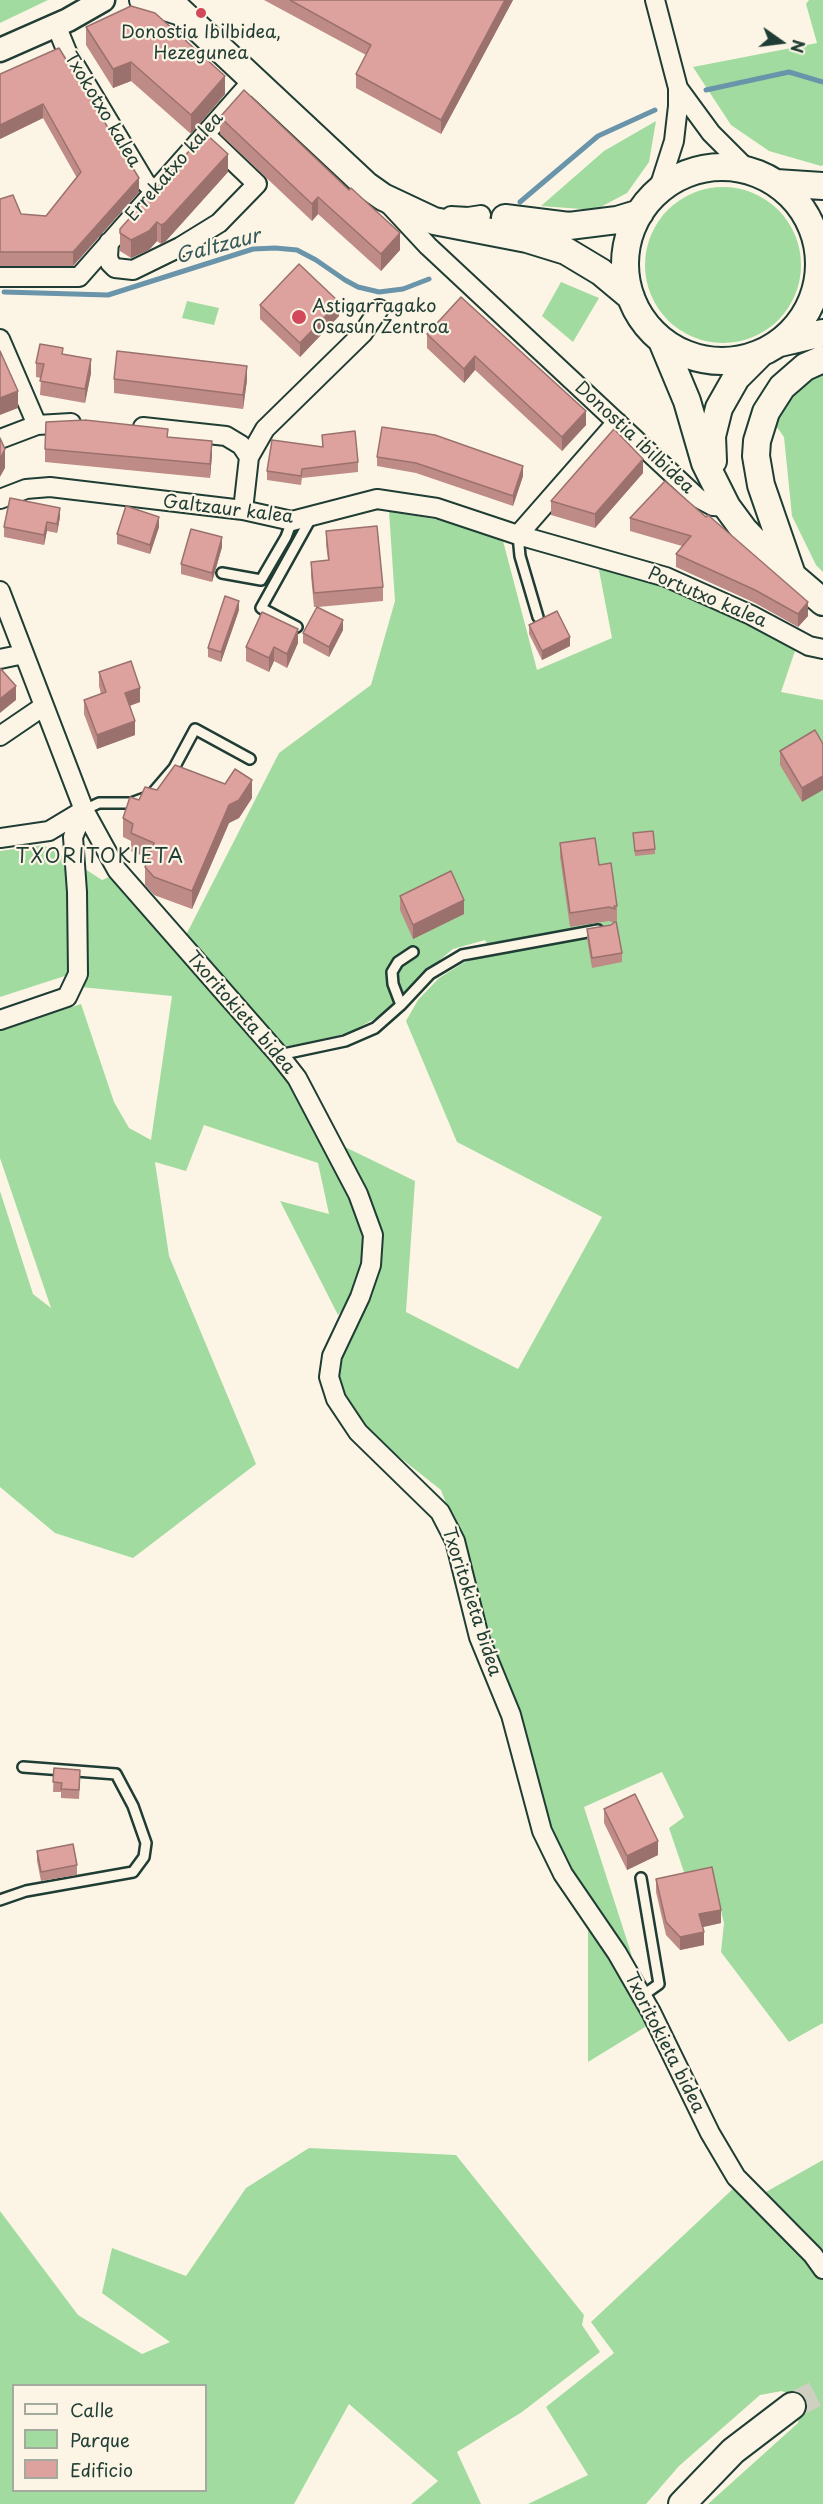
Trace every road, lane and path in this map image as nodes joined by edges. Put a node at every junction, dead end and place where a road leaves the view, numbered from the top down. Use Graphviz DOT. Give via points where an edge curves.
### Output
graph roads {
  1 [pos="76,0"];
  2 [pos="103,0"];
  3 [pos="143,0"];
  4 [pos="655,0"];
  5 [pos="173,5"];
  6 [pos="56,25"];
  7 [pos="0,50"];
  8 [pos="253,80"];
  9 [pos="678,88"];
  10 [pos="204,134"];
  11 [pos="749,171"];
  12 [pos="357,175"];
  13 [pos="776,183"];
  14 [pos="823,186"];
  15 [pos="154,190"];
  16 [pos="658,191"];
  17 [pos="383,197"];
  18 [pos="640,213"];
  19 [pos="429,219"];
  20 [pos="472,221"];
  21 [pos="109,242"];
  22 [pos="428,246"];
  23 [pos="821,262"];
  24 [pos="448,266"];
  25 [pos="0,277"];
  26 [pos="632,297"];
  27 [pos="380,309"];
  28 [pos="823,333"];
  29 [pos="0,339"];
  30 [pos="662,341"];
  31 [pos="770,348"];
  32 [pos="823,359"];
  33 [pos="94,421"];
  34 [pos="616,422"];
  35 [pos="37,425"];
  36 [pos="127,425"];
  37 [pos="0,439"];
  38 [pos="249,457"];
  39 [pos="0,499"];
  40 [pos="724,503"];
  41 [pos="243,510"];
  42 [pos="311,518"];
  43 [pos="292,521"];
  44 [pos="518,535"];
  45 [pos="222,573"];
  46 [pos="793,578"];
  47 [pos="0,591"];
  48 [pos="823,602"];
  49 [pos="538,617"];
  50 [pos="297,627"];
  51 [pos="823,649"];
  52 [pos="24,654"];
  53 [pos="0,659"];
  54 [pos="44,706"];
  55 [pos="0,736"];
  56 [pos="250,759"];
  57 [pos="84,810"];
  58 [pos="0,838"];
  59 [pos="610,928"];
  60 [pos="413,952"];
  61 [pos="401,1005"];
  62 [pos="0,1020"];
  63 [pos="279,1055"];
  64 [pos="23,1767"];
  65 [pos="641,1878"];
  66 [pos="0,1900"];
  67 [pos="642,1996"];
  68 [pos="823,2269"];
  69 [pos="792,2406"];
  70 [pos="682,2504"];
  1 -- 6 [label="street"];
  2 -- 6 [label="street"];
  3 -- 5 [label="main road, Donostia ibilbidea"];
  4 -- 9 [label="street"];
  5 -- 8 [label="main road, Donostia ibilbidea"];
  6 -- 7 [label="street"];
  6 -- 15 [label="street, Txokotxo kalea" via="67,52 145,182"];
  8 -- 10 [label="street, Errekatxo kalea"];
  8 -- 12 [label="main road, Donostia ibilbidea"];
  9 -- 11 [label="street" via="711,133"];
  9 -- 16 [label="street" via="674,141"];
  10 -- 15 [label="street, Errekatxo kalea"];
  10 -- 21 [label="street" via="257,184 219,223 133,270 115,268 110,263"];
  11 -- 13 [label="main road"];
  11 -- 16 [label="main road" via="701,169"];
  12 -- 17 [label="main road, Donostia ibilbidea"];
  12 -- 20 [label="main road, Donostia ibilbidea" via="377,188"];
  13 -- 14 [label="main road"];
  13 -- 23 [label="main road" via="790,194 811,223"];
  15 -- 21 [label="street, Errekatxo kalea"];
  16 -- 18 [label="main road"];
  17 -- 19 [label="main road, Donostia ibilbidea"];
  17 -- 22 [label="street, Donostia ibilbidea"];
  18 -- 20 [label="main road, Donostia ibilbidea" via="569,226"];
  18 -- 26 [label="main road" via="629,236 625,260"];
  19 -- 20 [label="main road, Donostia ibilbidea"];
  19 -- 22 [label="street" via="424,233"];
  20 -- 24 [label="street" via="444,238 442,251"];
  20 -- 26 [label="main road, Donostia ibilbidea" via="566,251"];
  21 -- 25 [label="street, Errekatxo kalea" via="79,277"];
  22 -- 24 [label="street, Donostia ibilbidea"];
  23 -- 31 [label="main road" via="808,310 796,328"];
  24 -- 34 [label="street, Donostia ibilbidea"];
  26 -- 30 [label="main road" via="636,309"];
  27 -- 38 [label="street" via="363,333 265,429"];
  28 -- 31 [label="main road"];
  29 -- 35 [label="street"];
  30 -- 31 [label="main road" via="707,361 743,359"];
  30 -- 40 [label="main road" via="687,401 705,463"];
  31 -- 40 [label="main road" via="736,378 715,422 713,457"];
  32 -- 46 [label="main road" via="805,367 782,387 766,412 757,441 761,485"];
  33 -- 35 [label="street"];
  34 -- 40 [label="street, Donostia ibilbidea" via="703,501"];
  34 -- 44 [label="street"];
  35 -- 37 [label="street"];
  36 -- 38 [label="street" via="226,436 241,445"];
  38 -- 41 [label="street"];
  39 -- 41 [label="street, Galtzaur kalea" via="27,489 50,487"];
  40 -- 46 [label="main road" via="744,530"];
  41 -- 43 [label="street, Galtzaur kalea"];
  42 -- 43 [label="street, Galtzaur kalea"];
  42 -- 44 [label="street, Galtzaur kalea" via="377,499 436,508"];
  42 -- 50 [label="lane" via="261,608"];
  43 -- 45 [label="lane" via="261,580"];
  44 -- 49 [label="lane" via="520,556"];
  44 -- 51 [label="street, Portutxo kalea" via="666,577 809,646"];
  46 -- 48 [label="main road"];
  47 -- 52 [label="street, Txoritokieta bidea"];
  52 -- 53 [label="street"];
  52 -- 54 [label="street, Txoritokieta bidea"];
  54 -- 55 [label="street"];
  54 -- 57 [label="street, Txoritokieta bidea"];
  56 -- 57 [label="lane" via="195,729 178,770 150,796 131,803 99,803"];
  57 -- 58 [label="street" via="49,831"];
  57 -- 62 [label="street" via="73,837 78,974 68,997"];
  57 -- 63 [label="street, Txoritokieta bidea" via="117,870"];
  59 -- 61 [label="lane" via="462,955 430,974"];
  60 -- 61 [label="lane" via="398,962 392,972"];
  61 -- 63 [label="lane" via="375,1028 345,1041"];
  63 -- 67 [label="street, Txoritokieta bidea" via="297,1078 353,1184 373,1235 371,1265 332,1356 329,1377 336,1399 358,1432 440,1512 454,1541 479,1637 511,1715 542,1831 563,1874"];
  64 -- 66 [label="lane" via="116,1774 146,1843 144,1857 133,1872 26,1891"];
  65 -- 67 [label="lane" via="659,1984"];
  67 -- 68 [label="street, Txoritokieta bidea" via="736,2177"];
  69 -- 70 [label="main road" via="733,2451"];
}
